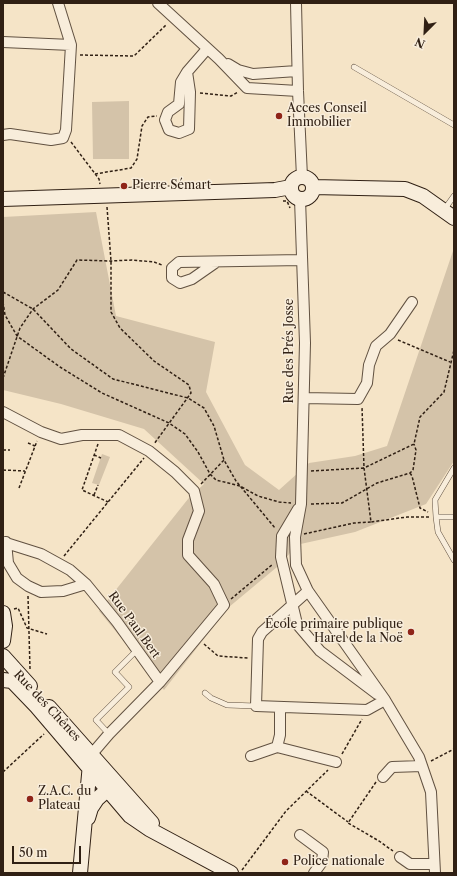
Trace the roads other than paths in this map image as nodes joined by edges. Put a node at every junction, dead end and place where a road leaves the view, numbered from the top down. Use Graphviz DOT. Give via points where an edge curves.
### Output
graph roads {
  1 [pos="58,3"];
  2 [pos="158,3"];
  3 [pos="296,3"];
  4 [pos="3,42"];
  5 [pos="207,49"];
  6 [pos="71,50"];
  7 [pos="219,59"];
  8 [pos="354,67"];
  9 [pos="297,71"];
  10 [pos="187,72"];
  11 [pos="298,91"];
  12 [pos="454,124"];
  13 [pos="3,135"];
  14 [pos="302,177"];
  15 [pos="291,187"];
  16 [pos="313,187"];
  17 [pos="454,196"];
  18 [pos="3,199"];
  19 [pos="300,199"];
  20 [pos="449,214"];
  21 [pos="302,260"];
  22 [pos="215,263"];
  23 [pos="412,302"];
  24 [pos="304,398"];
  25 [pos="3,412"];
  26 [pos="454,468"];
  27 [pos="301,504"];
  28 [pos="454,516"];
  29 [pos="436,517"];
  30 [pos="5,542"];
  31 [pos="454,560"];
  32 [pos="86,584"];
  33 [pos="308,591"];
  34 [pos="293,606"];
  35 [pos="3,613"];
  36 [pos="3,641"];
  37 [pos="137,650"];
  38 [pos="3,656"];
  39 [pos="3,680"];
  40 [pos="160,682"];
  41 [pos="205,693"];
  42 [pos="385,700"];
  43 [pos="256,706"];
  44 [pos="280,708"];
  45 [pos="49,721"];
  46 [pos="109,734"];
  47 [pos="277,747"];
  48 [pos="91,755"];
  49 [pos="251,756"];
  50 [pos="336,762"];
  51 [pos="422,766"];
  52 [pos="89,769"];
  53 [pos="383,777"];
  54 [pos="108,783"];
  55 [pos="85,826"];
  56 [pos="300,835"];
  57 [pos="174,842"];
  58 [pos="400,857"];
  59 [pos="435,869"];
  60 [pos="80,873"];
  61 [pos="231,873"];
  62 [pos="314,873"];
  1 -- 6 [label="street"];
  2 -- 5 [label="street"];
  3 -- 9 [label="street"];
  4 -- 6 [label="street"];
  5 -- 7 [label="street"];
  5 -- 10 [label="street"];
  6 -- 13 [label="street" via="66,130 63,138 51,140"];
  7 -- 9 [label="street" via="238,70 253,74"];
  7 -- 11 [label="street" via="247,88"];
  8 -- 12 [label="lane"];
  9 -- 11 [label="street"];
  10 -- 10 [label="street" via="181,82 179,104 168,112 165,120 169,130 179,133 189,129 190,92"];
  11 -- 14 [label="street"];
  14 -- 15 [label="street" via="296,179"];
  14 -- 16 [label="street" via="310,181"];
  15 -- 18 [label="street" via="274,190"];
  15 -- 19 [label="street" via="294,196"];
  16 -- 19 [label="street" via="310,196"];
  16 -- 20 [label="street" via="405,189 423,196"];
  17 -- 20 [label="lane"];
  19 -- 21 [label="street, Rue des Prés Josse"];
  21 -- 22 [label="street"];
  21 -- 24 [label="street, Rue des Prés Josse"];
  22 -- 22 [label="street" via="179,262 172,268 172,278 180,283 192,280"];
  23 -- 24 [label="street" via="390,334 376,346 369,365 367,383 358,399"];
  24 -- 27 [label="street, Rue des Prés Josse"];
  25 -- 40 [label="street" via="41,432 61,439 82,435 119,436 149,451 194,491 199,511 188,540 188,555 214,584 224,606"];
  26 -- 29 [label="lane" via="435,500"];
  27 -- 33 [label="street, Rue des Prés Josse" via="295,537 296,565"];
  27 -- 34 [label="street, Rue des Prés Josse" via="282,536 282,557"];
  28 -- 29 [label="lane"];
  29 -- 31 [label="lane" via="438,532"];
  30 -- 32 [label="street, Rue Paul Bert" via="41,554"];
  30 -- 32 [label="street, Rue Paul Bert" via="8,563 17,578 28,586 41,592 56,592"];
  32 -- 37 [label="street, Rue Paul Bert"];
  33 -- 34 [label="street"];
  33 -- 42 [label="street, Rue des Prés Josse"];
  34 -- 42 [label="street, Rue des Prés Josse" via="297,624 310,640"];
  34 -- 43 [label="street" via="260,635 257,644"];
  35 -- 36 [label="street"];
  37 -- 40 [label="street, Rue Paul Bert"];
  37 -- 46 [label="lane" via="115,672 129,687 96,720"];
  38 -- 48 [label="street, Rue des Chênes"];
  39 -- 45 [label="street, Rue des Chênes" via="12,681"];
  40 -- 46 [label="street"];
  41 -- 43 [label="lane" via="227,704"];
  42 -- 44 [label="street" via="367,710"];
  42 -- 51 [label="street, Rue des Prés Josse"];
  43 -- 44 [label="street"];
  44 -- 47 [label="street"];
  45 -- 48 [label="street" via="54,721 84,755"];
  45 -- 52 [label="street, Rue des Chênes"];
  46 -- 48 [label="street"];
  47 -- 49 [label="street"];
  47 -- 50 [label="street"];
  48 -- 52 [label="street"];
  48 -- 54 [label="street, Rue des Chênes"];
  51 -- 53 [label="street" via="392,767"];
  51 -- 59 [label="street, Rue des Prés Josse" via="431,792"];
  52 -- 54 [label="street, Rue des Chênes"];
  52 -- 55 [label="street"];
  54 -- 55 [label="street" via="91,808"];
  54 -- 57 [label="street, Rue des Chênes"];
  54 -- 57 [label="street, Rue des Chênes" via="130,816"];
  55 -- 60 [label="street"];
  56 -- 62 [label="street" via="323,852 322,862"];
  57 -- 61 [label="street, Rue des Chênes"];
  58 -- 59 [label="street" via="410,864"];
}
